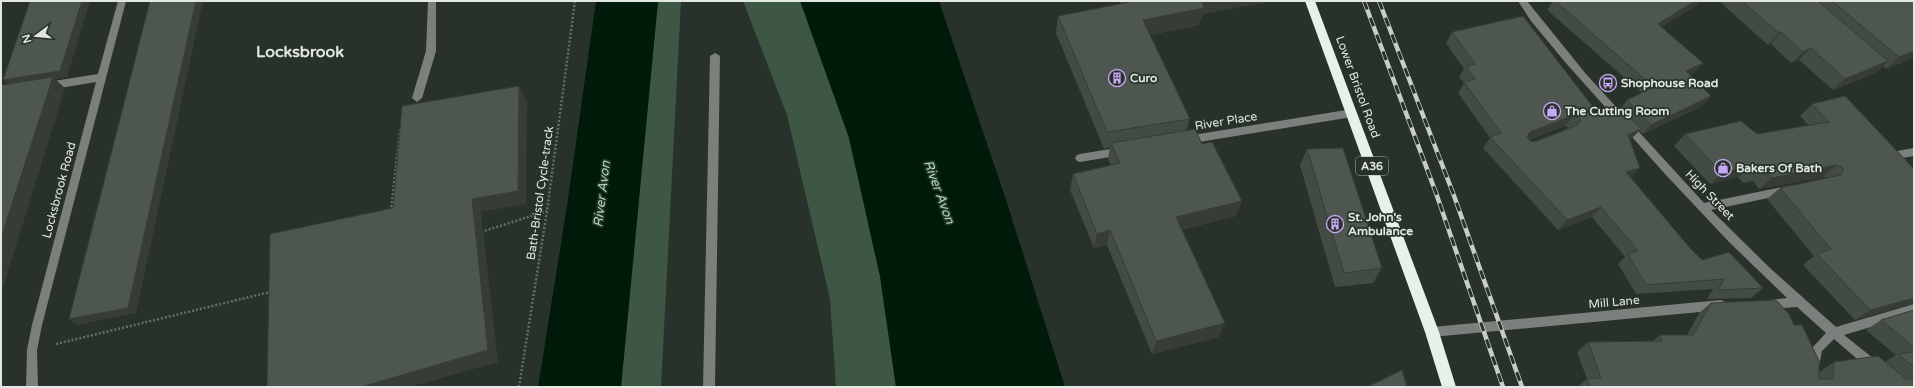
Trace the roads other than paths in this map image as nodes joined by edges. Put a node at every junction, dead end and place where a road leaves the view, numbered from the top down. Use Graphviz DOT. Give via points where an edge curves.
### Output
graph roads {
  1 [pos="122,1"];
  2 [pos="432,1"];
  3 [pos="1310,1"];
  4 [pos="1522,1"];
  5 [pos="715,56"];
  6 [pos="103,77"];
  7 [pos="40,87"];
  8 [pos="417,98"];
  9 [pos="1352,113"];
  10 [pos="1180,142"];
  11 [pos="1134,149"];
  12 [pos="1914,152"];
  13 [pos="1891,156"];
  14 [pos="1080,158"];
  15 [pos="1800,187"];
  16 [pos="1703,207"];
  17 [pos="1798,302"];
  18 [pos="1753,304"];
  19 [pos="1731,305"];
  20 [pos="1914,309"];
  21 [pos="1432,332"];
  22 [pos="1833,333"];
  23 [pos="1882,372"];
  24 [pos="32,387"];
  25 [pos="709,387"];
  26 [pos="1449,387"];
  27 [pos="1811,387"];
  1 -- 6 [label="street, Locksbrook Road"];
  2 -- 8 [label="street" via="431,51"];
  3 -- 9 [label="highway, Lower Bristol Road / A36"];
  4 -- 16 [label="street, High Street" via="1610,113"];
  5 -- 25 [label="street"];
  6 -- 7 [label="street"];
  6 -- 24 [label="street, Locksbrook Road" via="36,325 32,350"];
  9 -- 10 [label="street, River Place"];
  9 -- 21 [label="highway, Lower Bristol Road / A36"];
  11 -- 14 [label="street"];
  12 -- 13 [label="street"];
  15 -- 16 [label="street"];
  16 -- 17 [label="street, High Street"];
  17 -- 18 [label="street"];
  17 -- 22 [label="street, High Street"];
  19 -- 21 [label="street, Mill Lane"];
  20 -- 22 [label="street"];
  21 -- 26 [label="highway, Lower Bristol Road / A36"];
  22 -- 23 [label="street, High Street"];
  22 -- 27 [label="street" via="1817,348"];
}
